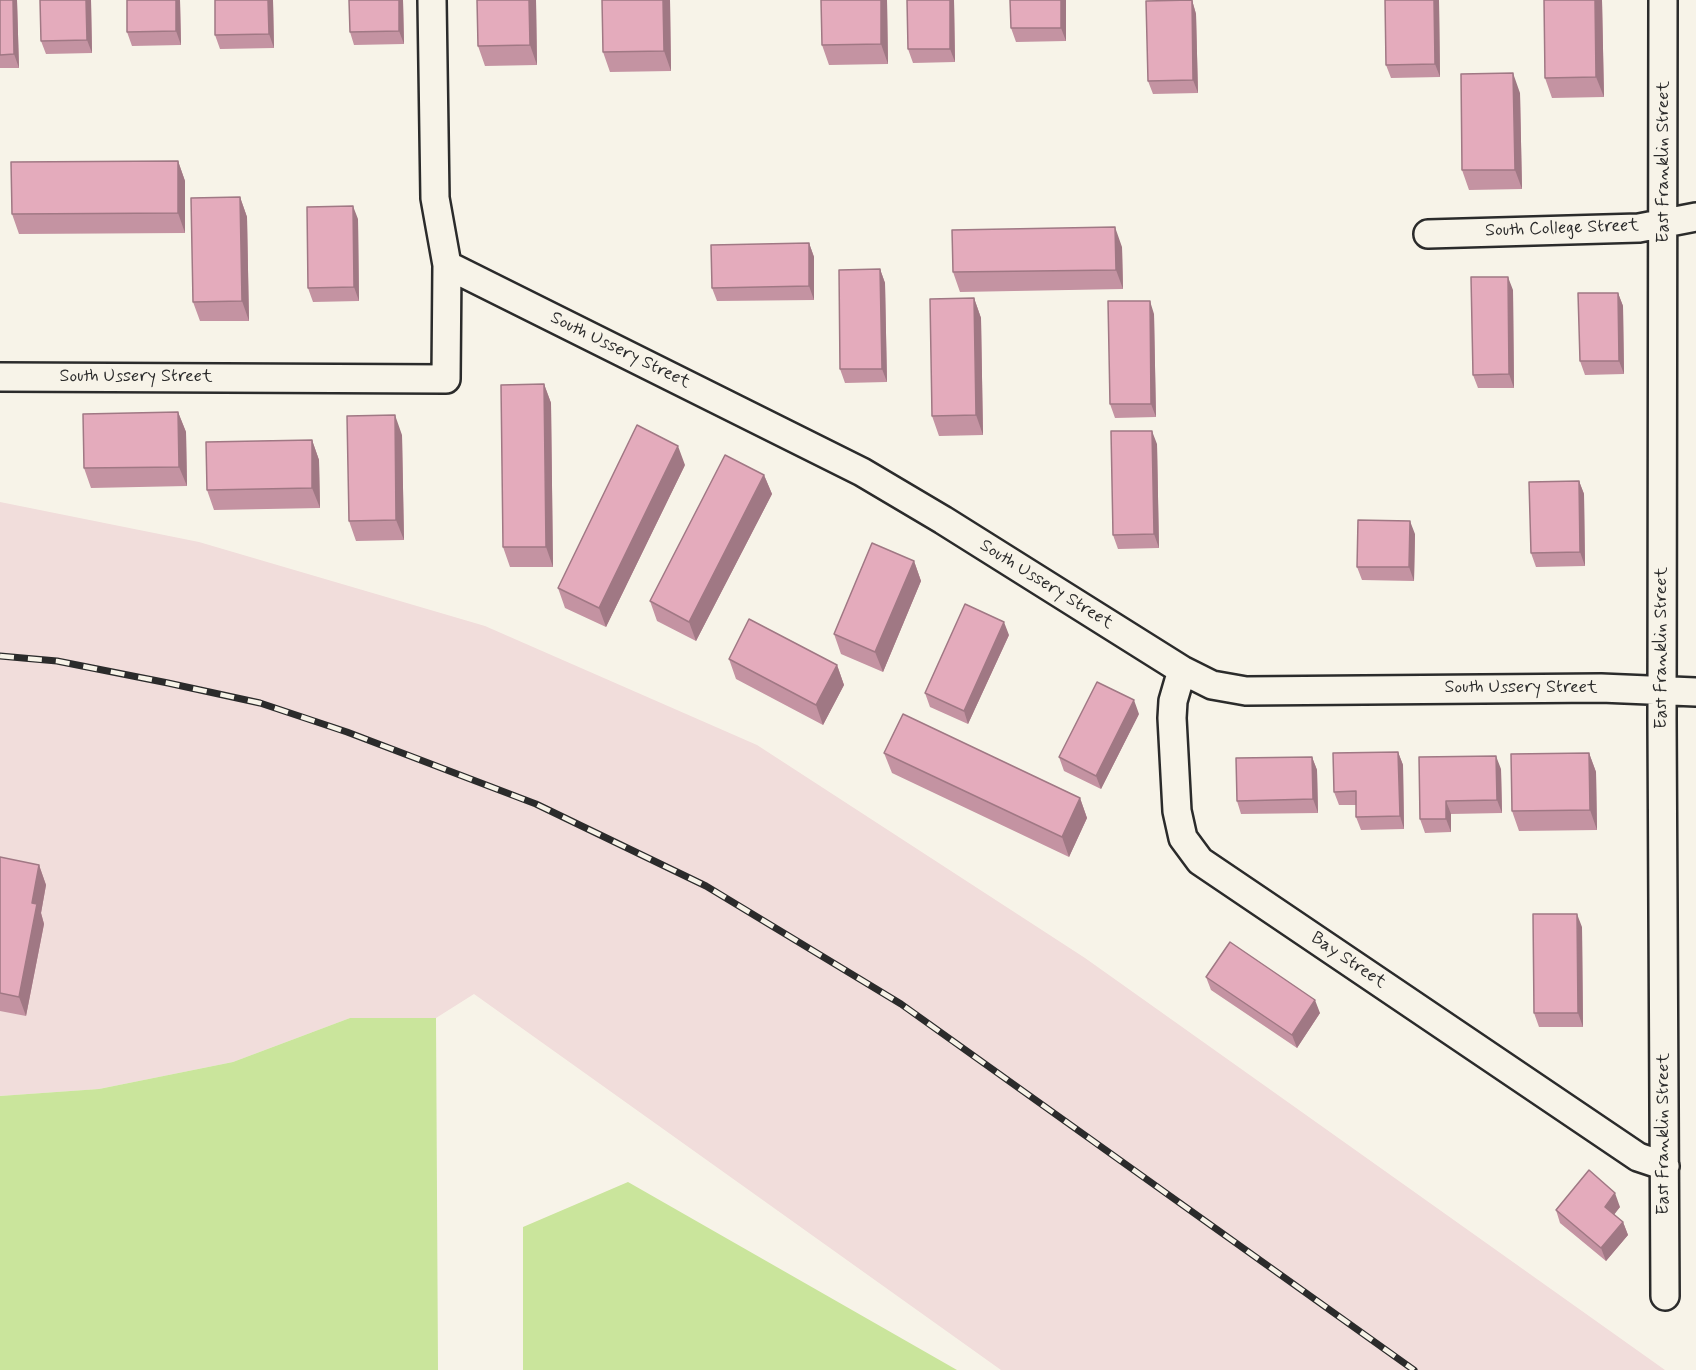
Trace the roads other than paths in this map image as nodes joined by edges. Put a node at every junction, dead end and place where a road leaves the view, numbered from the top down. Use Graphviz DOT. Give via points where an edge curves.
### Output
graph roads {
  1 [pos="432,0"];
  2 [pos="1664,0"];
  3 [pos="1696,217"];
  4 [pos="1664,223"];
  5 [pos="1428,234"];
  6 [pos="447,266"];
  7 [pos="0,377"];
  8 [pos="1182,670"];
  9 [pos="1662,689"];
  10 [pos="1696,692"];
  11 [pos="1665,1166"];
  12 [pos="1665,1296"];
  1 -- 6 [label="street, South Ussery Street" via="435,198"];
  2 -- 4 [label="street, East Franklin Street"];
  3 -- 4 [label="street, South College Street"];
  4 -- 5 [label="street, South College Street" via="1640,228"];
  4 -- 9 [label="street, East Franklin Street"];
  6 -- 7 [label="street, South Ussery Street" via="446,379"];
  6 -- 8 [label="street, South Ussery Street" via="862,472"];
  8 -- 9 [label="street, South Ussery Street" via="1212,685 1245,691"];
  8 -- 11 [label="street, Bay Street" via="1172,718 1177,811 1183,838 1200,861 1638,1157"];
  9 -- 10 [label="street, South Ussery Street"];
  9 -- 11 [label="street, East Franklin Street"];
  11 -- 12 [label="street, East Franklin Street"];
}
